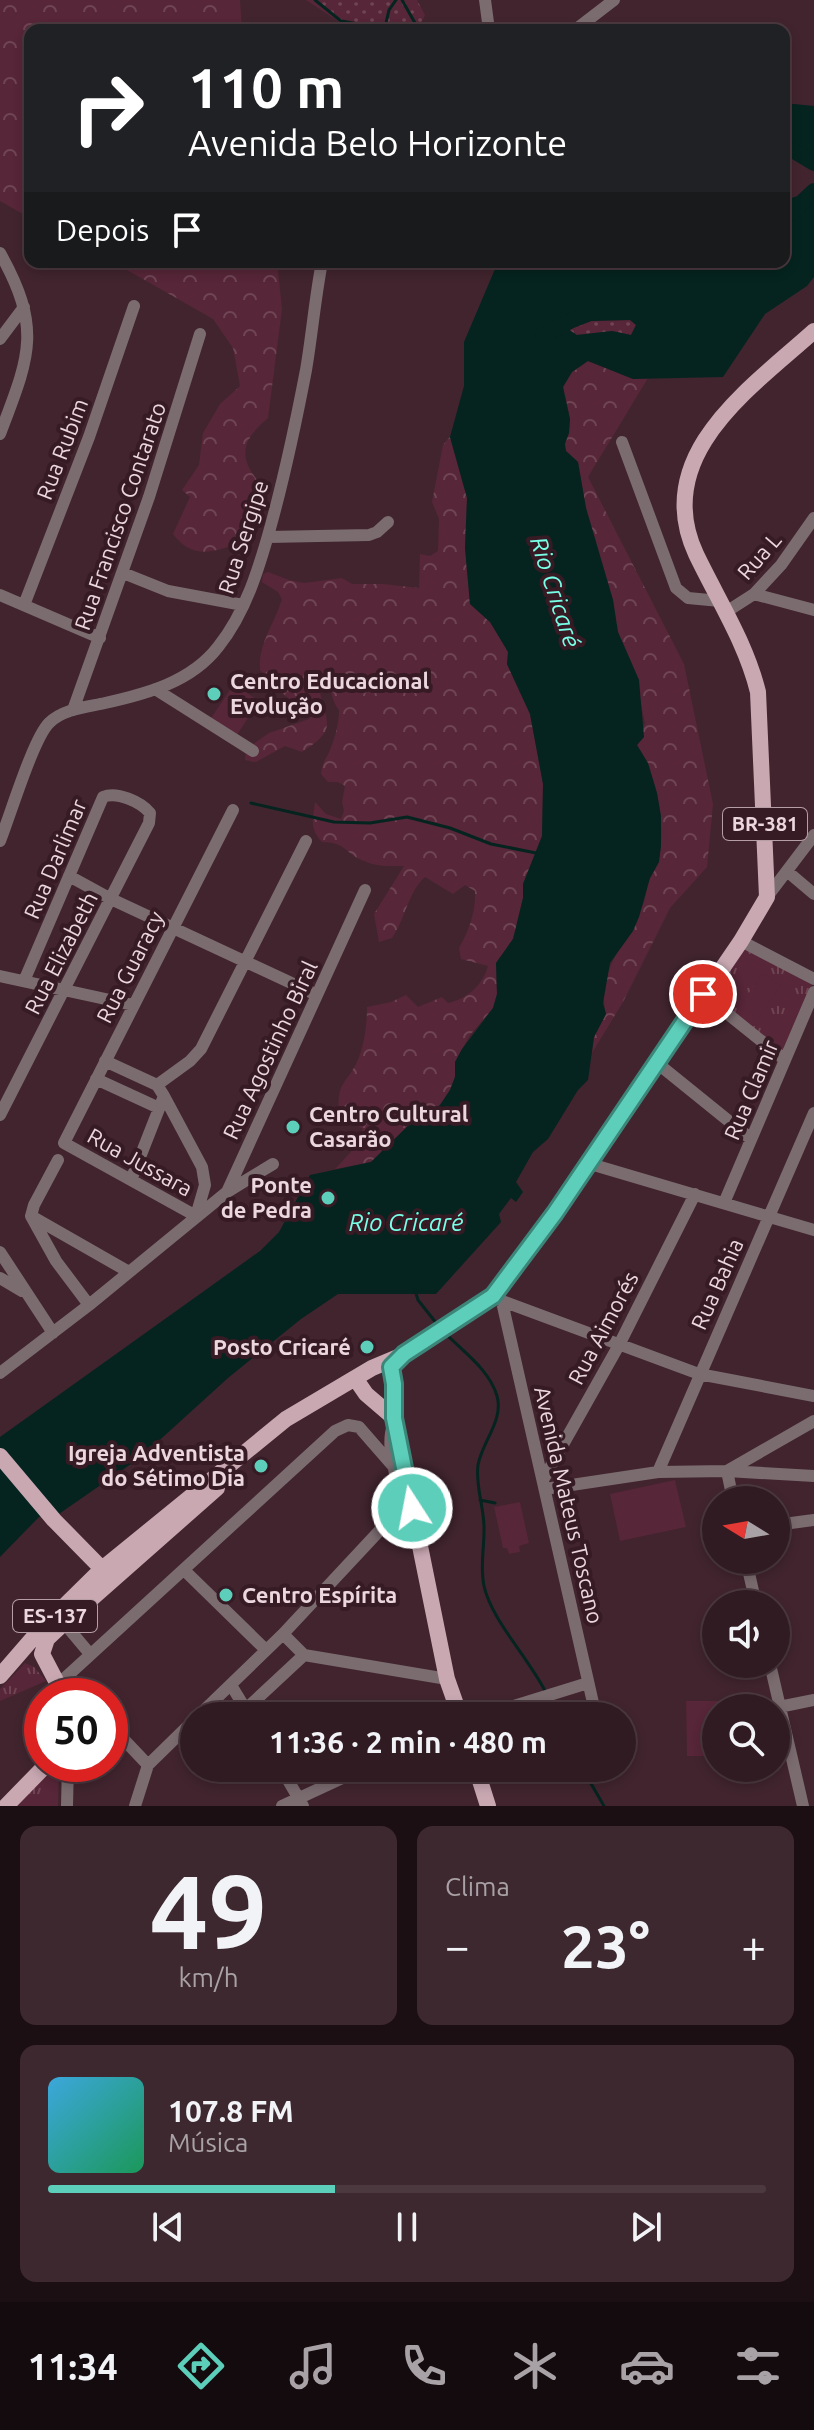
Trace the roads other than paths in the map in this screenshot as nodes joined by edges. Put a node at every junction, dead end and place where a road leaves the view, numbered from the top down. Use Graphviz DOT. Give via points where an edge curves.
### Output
graph roads {
  1 [pos="485,0"];
  2 [pos="614,0"];
  3 [pos="488,24"];
  4 [pos="583,24"];
  5 [pos="0,253"];
  6 [pos="321,268"];
  7 [pos="134,306"];
  8 [pos="24,307"];
  9 [pos="814,331"];
  10 [pos="200,334"];
  11 [pos="0,339"];
  12 [pos="0,434"];
  13 [pos="622,442"];
  14 [pos="814,518"];
  15 [pos="388,522"];
  16 [pos="268,537"];
  17 [pos="123,573"];
  18 [pos="754,594"];
  19 [pos="0,595"];
  20 [pos="24,605"];
  21 [pos="243,605"];
  22 [pos="723,606"];
  23 [pos="814,610"];
  24 [pos="100,638"];
  25 [pos="155,689"];
  26 [pos="73,710"];
  27 [pos="253,751"];
  28 [pos="103,797"];
  29 [pos="233,810"];
  30 [pos="814,835"];
  31 [pos="0,841"];
  32 [pos="306,841"];
  33 [pos="788,872"];
  34 [pos="69,876"];
  35 [pos="365,890"];
  36 [pos="814,894"];
  37 [pos="767,897"];
  38 [pos="111,899"];
  39 [pos="172,928"];
  40 [pos="741,941"];
  41 [pos="245,961"];
  42 [pos="0,976"];
  43 [pos="814,979"];
  44 [pos="24,981"];
  45 [pos="66,989"];
  46 [pos="814,992"];
  47 [pos="703,994"];
  48 [pos="317,995"];
  49 [pos="133,1005"];
  50 [pos="785,1060"];
  51 [pos="105,1061"];
  52 [pos="657,1063"];
  53 [pos="96,1079"];
  54 [pos="160,1096"];
  55 [pos="814,1113"];
  56 [pos="0,1115"];
  57 [pos="751,1139"];
  58 [pos="64,1143"];
  59 [pos="58,1160"];
  60 [pos="587,1163"];
  61 [pos="273,1164"];
  62 [pos="131,1180"];
  63 [pos="227,1192"];
  64 [pos="695,1194"];
  65 [pos="724,1203"];
  66 [pos="31,1216"];
  67 [pos="196,1216"];
  68 [pos="769,1216"];
  69 [pos="814,1230"];
  70 [pos="61,1233"];
  71 [pos="47,1245"];
  72 [pos="0,1252"];
  73 [pos="129,1272"];
  74 [pos="0,1278"];
  75 [pos="25,1293"];
  76 [pos="497,1299"];
  77 [pos="89,1305"];
  78 [pos="53,1333"];
  79 [pos="619,1345"];
  80 [pos="394,1367"];
  81 [pos="0,1373"];
  82 [pos="699,1374"];
  83 [pos="359,1389"];
  84 [pos="814,1396"];
  85 [pos="394,1420"];
  86 [pos="814,1421"];
  87 [pos="0,1456"];
  88 [pos="393,1466"];
  89 [pos="727,1471"];
  90 [pos="658,1472"];
  91 [pos="814,1476"];
  92 [pos="544,1484"];
  93 [pos="730,1486"];
  94 [pos="814,1520"];
  95 [pos="790,1523"];
  96 [pos="184,1570"];
  97 [pos="108,1575"];
  98 [pos="64,1623"];
  99 [pos="283,1634"];
  100 [pos="266,1650"];
  101 [pos="42,1654"];
  102 [pos="90,1654"];
  103 [pos="304,1655"];
  104 [pos="5,1671"];
  105 [pos="60,1678"];
  106 [pos="62,1678"];
  107 [pos="447,1679"];
  108 [pos="588,1683"];
  109 [pos="231,1685"];
  110 [pos="814,1700"];
  111 [pos="213,1702"];
  112 [pos="241,1702"];
  113 [pos="259,1702"];
  114 [pos="455,1702"];
  115 [pos="528,1702"];
  116 [pos="593,1702"];
  117 [pos="790,1705"];
  118 [pos="180,1734"];
  119 [pos="128,1744"];
  120 [pos="790,1752"];
  121 [pos="148,1765"];
  122 [pos="29,1782"];
  123 [pos="68,1782"];
  124 [pos="289,1782"];
  125 [pos="338,1782"];
  126 [pos="480,1782"];
  127 [pos="301,1802"];
  128 [pos="6,1806"];
  129 [pos="67,1806"];
  130 [pos="135,1806"];
  131 [pos="282,1806"];
  132 [pos="488,1806"];
  133 [pos="803,1806"];
  1 -- 3 [label="street"];
  2 -- 4 [label="street"];
  5 -- 8 [label="street"];
  6 -- 16 [label="street, Rua Sergipe" via="294,429"];
  7 -- 20 [label="street, Rua Rubim"];
  8 -- 11 [label="street"];
  8 -- 12 [label="street" via="28,351"];
  9 -- 22 [label="main road, BR-381" via="718,420 695,458 687,494 689,534"];
  10 -- 17 [label="street, Rua Francisco Contarato"];
  13 -- 22 [label="street" via="676,588 688,598"];
  14 -- 18 [label="street, Rua L"];
  15 -- 16 [label="street" via="369,535"];
  16 -- 21 [label="street, Rua Sergipe"];
  17 -- 21 [label="street" via="168,591"];
  17 -- 24 [label="street, Rua Francisco Contarato"];
  18 -- 22 [label="street, Rua L"];
  18 -- 23 [label="street"];
  19 -- 20 [label="street"];
  20 -- 24 [label="street"];
  21 -- 25 [label="street, Rua Sergipe" via="207,659 177,681"];
  22 -- 37 [label="main road, BR-381" via="750,661 758,692"];
  24 -- 26 [label="street, Rua Francisco Contarato"];
  25 -- 26 [label="street, Rua Sergipe"];
  25 -- 27 [label="street"];
  26 -- 31 [label="street, Rua Sergipe" via="42,731"];
  28 -- 34 [label="street, Rua Darlimar"];
  28 -- 38 [label="street, Rua Elizabeth" via="117,795 150,813"];
  29 -- 39 [label="street, Rua Guaracy"];
  30 -- 33 [label="street"];
  32 -- 41 [label="street"];
  33 -- 36 [label="street"];
  33 -- 37 [label="street"];
  34 -- 38 [label="street"];
  34 -- 44 [label="street, Rua Darlimar"];
  35 -- 48 [label="street, Rua Agostinho Biral"];
  37 -- 40 [label="main road"];
  38 -- 39 [label="street"];
  38 -- 45 [label="street, Rua Elizabeth"];
  39 -- 41 [label="street"];
  39 -- 49 [label="street, Rua Guaracy"];
  40 -- 43 [label="street"];
  40 -- 47 [label="main road"];
  41 -- 48 [label="street"];
  41 -- 54 [label="street" via="196,1057"];
  42 -- 44 [label="street"];
  44 -- 45 [label="street"];
  45 -- 49 [label="street"];
  45 -- 56 [label="street, Rua Elizabeth"];
  46 -- 50 [label="street, Rua Clamir"];
  47 -- 50 [label="street"];
  47 -- 52 [label="main road"];
  48 -- 63 [label="street, Rua Agostinho Biral"];
  49 -- 51 [label="street, Rua Guaracy"];
  50 -- 57 [label="street, Rua Clamir"];
  51 -- 53 [label="street, Rua Guaracy"];
  51 -- 54 [label="street"];
  52 -- 57 [label="street"];
  52 -- 60 [label="main road"];
  53 -- 54 [label="street"];
  53 -- 58 [label="street, Rua Guaracy"];
  54 -- 62 [label="street"];
  54 -- 67 [label="street" via="202,1167 205,1185"];
  55 -- 68 [label="street, Rua Bahia"];
  57 -- 65 [label="street, Rua Clamir"];
  58 -- 62 [label="street, Rua Jussara"];
  59 -- 66 [label="street"];
  60 -- 64 [label="street"];
  60 -- 76 [label="main road"];
  61 -- 63 [label="street"];
  62 -- 67 [label="street, Rua Jussara"];
  63 -- 67 [label="street, Rua Agostinho Biral"];
  64 -- 65 [label="street"];
  64 -- 79 [label="street, Rua Aimorés"];
  65 -- 68 [label="street"];
  66 -- 70 [label="street"];
  66 -- 71 [label="street"];
  67 -- 73 [label="street, Rua Agostinho Biral"];
  68 -- 69 [label="street"];
  68 -- 82 [label="street, Rua Bahia"];
  70 -- 71 [label="street"];
  70 -- 73 [label="street"];
  71 -- 77 [label="street"];
  72 -- 75 [label="street"];
  73 -- 77 [label="street, Rua Agostinho Biral"];
  74 -- 75 [label="street"];
  75 -- 78 [label="street"];
  76 -- 79 [label="street"];
  76 -- 80 [label="main road" via="448,1325"];
  76 -- 92 [label="street, Avenida Mateus Toscano"];
  77 -- 78 [label="street, Rua Agostinho Biral"];
  78 -- 81 [label="street, Rua Agostinho Biral"];
  79 -- 82 [label="street"];
  79 -- 92 [label="street, Rua Aimorés"];
  80 -- 83 [label="main road"];
  80 -- 83 [label="main road" via="384,1395"];
  80 -- 85 [label="main road"];
  82 -- 84 [label="street"];
  82 -- 90 [label="street, Rua Bahia"];
  83 -- 85 [label="main road"];
  83 -- 97 [label="main road" via="286,1419"];
  85 -- 88 [label="street"];
  85 -- 107 [label="main road"];
  86 -- 89 [label="street"];
  87 -- 97 [label="main road"];
  88 -- 96 [label="street" via="359,1427 341,1427"];
  88 -- 99 [label="street" via="396,1513"];
  89 -- 90 [label="street"];
  89 -- 91 [label="street"];
  89 -- 93 [label="street"];
  90 -- 92 [label="street"];
  92 -- 108 [label="street, Avenida Mateus Toscano"];
  94 -- 95 [label="street"];
  96 -- 100 [label="street"];
  96 -- 102 [label="street"];
  97 -- 98 [label="main road, ES-137"];
  97 -- 104 [label="main road, ES-137" via="39,1631"];
  98 -- 101 [label="main road, ES-137" via="47,1639"];
  98 -- 102 [label="street"];
  99 -- 100 [label="street"];
  99 -- 103 [label="street"];
  100 -- 109 [label="street"];
  101 -- 104 [label="main road"];
  101 -- 105 [label="main road, ES-137"];
  102 -- 106 [label="street"];
  103 -- 107 [label="street"];
  103 -- 113 [label="street"];
  107 -- 114 [label="main road"];
  108 -- 115 [label="street"];
  108 -- 116 [label="street, Avenida Mateus Toscano"];
  109 -- 111 [label="street"];
  109 -- 112 [label="street"];
  110 -- 117 [label="street"];
  118 -- 121 [label="street"];
  119 -- 121 [label="street"];
  120 -- 133 [label="street"];
  121 -- 130 [label="street"];
  122 -- 128 [label="main road"];
  123 -- 129 [label="street"];
  124 -- 127 [label="street"];
  125 -- 127 [label="street"];
  126 -- 132 [label="main road"];
  127 -- 131 [label="street"];
}
